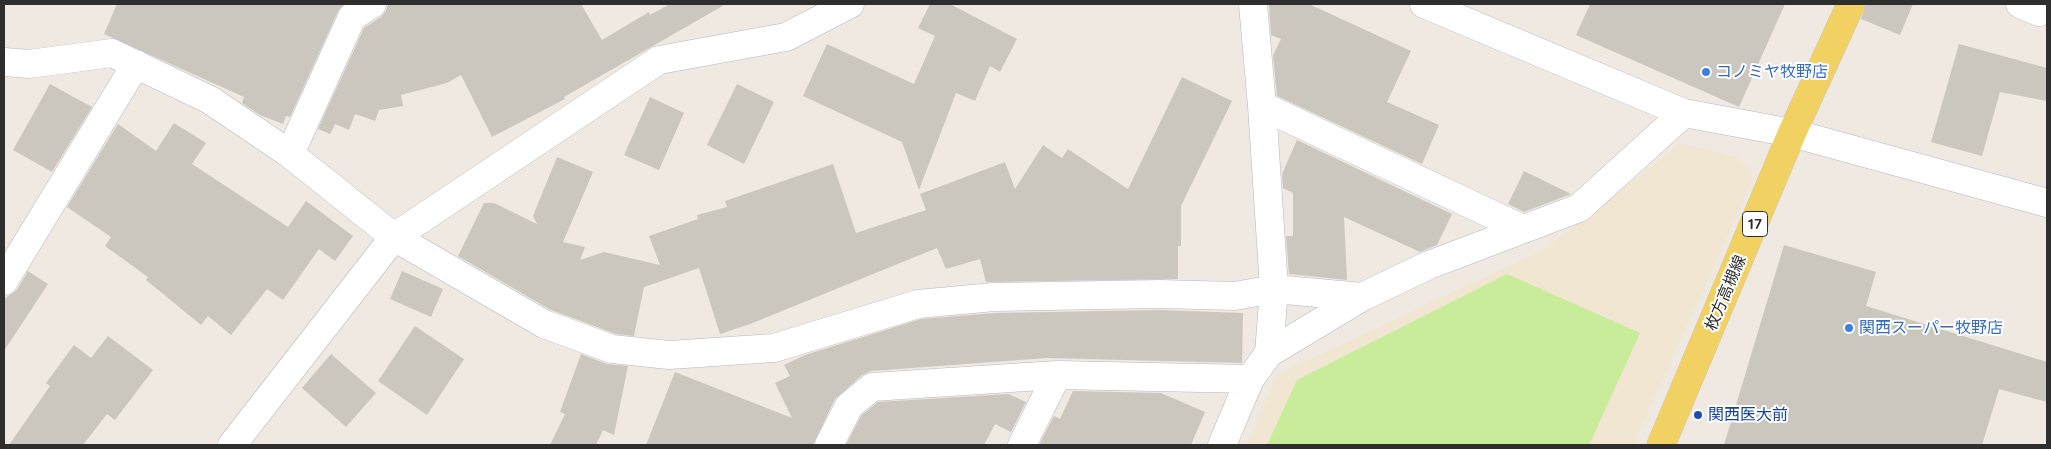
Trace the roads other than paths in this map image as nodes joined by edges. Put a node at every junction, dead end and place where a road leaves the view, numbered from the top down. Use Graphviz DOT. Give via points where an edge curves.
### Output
graph roads {
  1 [pos="372,4"];
  2 [pos="850,4"];
  3 [pos="1253,4"];
  4 [pos="1424,4"];
  5 [pos="1851,4"];
  6 [pos="2020,4"];
  7 [pos="2042,4"];
  8 [pos="4,62"];
  9 [pos="136,64"];
  10 [pos="1262,106"];
  11 [pos="1684,112"];
  12 [pos="1792,133"];
  13 [pos="290,154"];
  14 [pos="2047,203"];
  15 [pos="1523,229"];
  16 [pos="394,237"];
  17 [pos="4,281"];
  18 [pos="1274,289"];
  19 [pos="1362,297"];
  20 [pos="1269,353"];
  21 [pos="1057,375"];
  22 [pos="1250,379"];
  23 [pos="232,445"];
  24 [pos="829,445"];
  25 [pos="1022,445"];
  26 [pos="1222,445"];
  27 [pos="1661,445"];
  1 -- 13 [label="street" via="352,17"];
  2 -- 16 [label="street" via="786,37 660,60"];
  3 -- 10 [label="street"];
  4 -- 11 [label="street"];
  5 -- 12 [label="main road, 枚方高槻線 / 17"];
  6 -- 7 [label="street" via="2039,12"];
  8 -- 9 [label="street" via="29,64 112,53"];
  9 -- 13 [label="street" via="210,100"];
  9 -- 17 [label="street"];
  10 -- 15 [label="street"];
  10 -- 18 [label="street"];
  11 -- 12 [label="street"];
  11 -- 15 [label="street" via="1579,208"];
  12 -- 14 [label="street"];
  12 -- 27 [label="main road, 枚方高槻線 / 17"];
  13 -- 16 [label="street"];
  15 -- 19 [label="street" via="1429,265"];
  16 -- 18 [label="street" via="544,324 612,349 669,355 774,348 918,304 994,297 1235,296"];
  16 -- 23 [label="street"];
  18 -- 19 [label="street"];
  18 -- 20 [label="street"];
  19 -- 20 [label="street"];
  20 -- 22 [label="street"];
  21 -- 22 [label="street"];
  21 -- 24 [label="street" via="872,387 848,406"];
  21 -- 25 [label="street"];
  22 -- 26 [label="street"];
}
